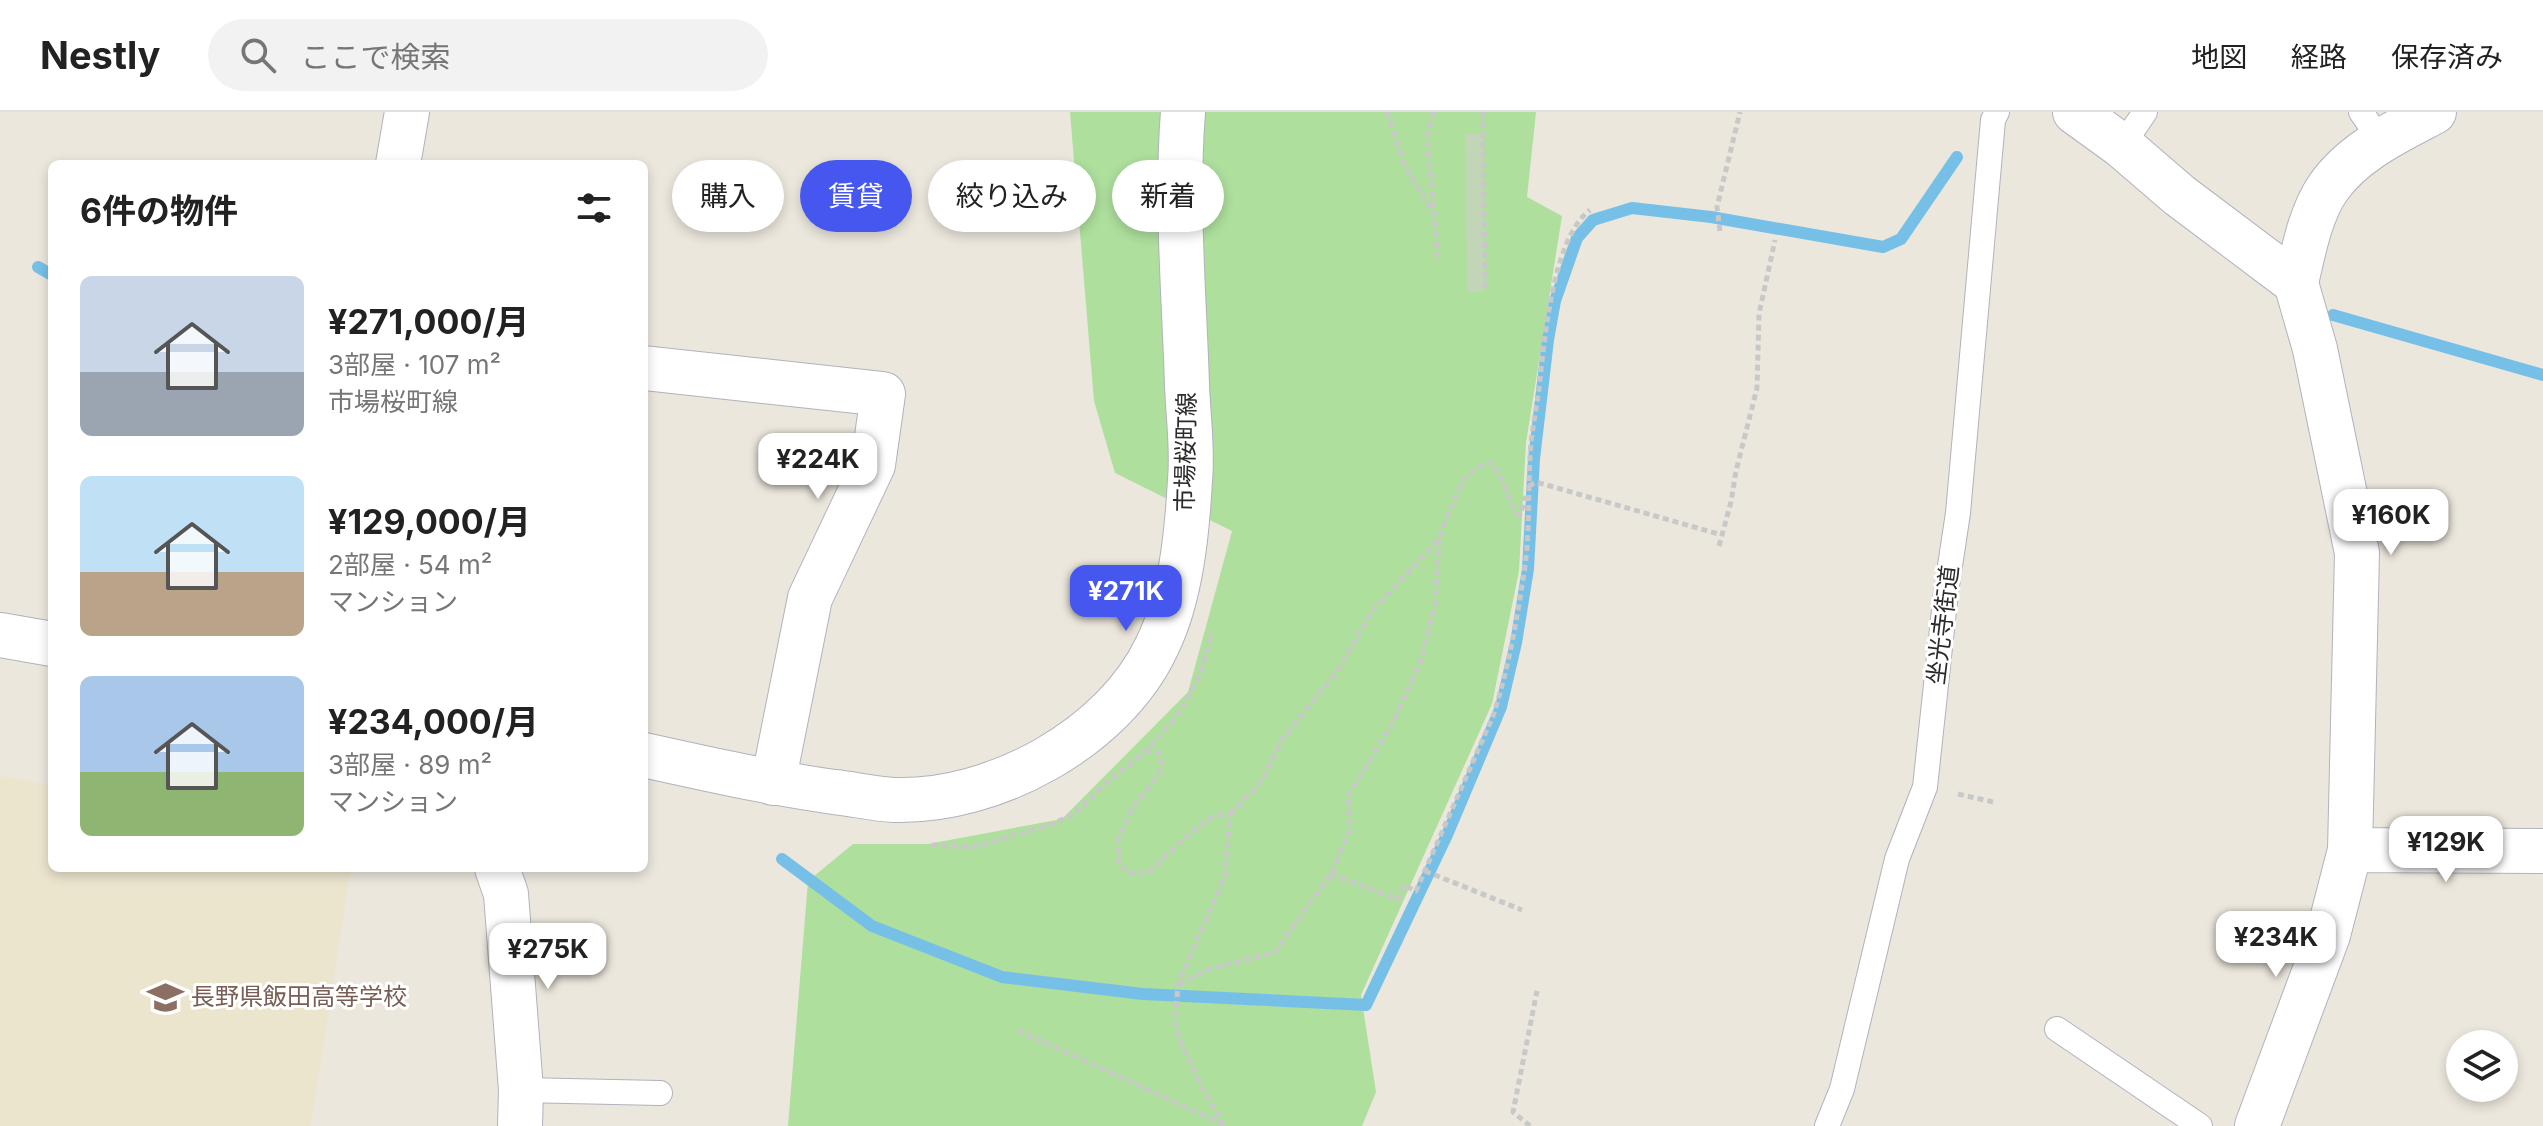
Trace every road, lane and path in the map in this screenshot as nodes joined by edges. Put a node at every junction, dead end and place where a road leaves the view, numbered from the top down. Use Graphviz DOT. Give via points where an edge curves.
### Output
graph roads {
  1 [pos="407,112"];
  2 [pos="1183,112"];
  3 [pos="1387,112"];
  4 [pos="1433,112"];
  5 [pos="1483,112"];
  6 [pos="1740,112"];
  7 [pos="1997,112"];
  8 [pos="2075,112"];
  9 [pos="2434,112"];
  10 [pos="2371,126"];
  11 [pos="2134,129"];
  12 [pos="399,160"];
  13 [pos="1590,210"];
  14 [pos="1433,213"];
  15 [pos="1720,231"];
  16 [pos="1775,240"];
  17 [pos="1438,262"];
  18 [pos="2296,283"];
  19 [pos="1485,292"];
  20 [pos="648,368"];
  21 [pos="1532,484"];
  22 [pos="1722,535"];
  23 [pos="1439,539"];
  24 [pos="1719,546"];
  25 [pos="0,635"];
  26 [pos="48,643"];
  27 [pos="1146,751"];
  28 [pos="648,756"];
  29 [pos="773,783"];
  30 [pos="1230,814"];
  31 [pos="2350,850"];
  32 [pos="2543,851"];
  33 [pos="1425,871"];
  34 [pos="498,872"];
  35 [pos="1331,874"];
  36 [pos="1522,910"];
  37 [pos="1177,986"];
  38 [pos="1537,991"];
  39 [pos="2057,1029"];
  40 [pos="1018,1030"];
  41 [pos="660,1093"];
  42 [pos="520,1108"];
  43 [pos="1223,1125"];
  44 [pos="1530,1126"];
  45 [pos="1827,1126"];
  46 [pos="2200,1126"];
  47 [pos="2257,1126"];
  1 -- 12 [label="street"];
  2 -- 29 [label="street, 市場桜町線" via="1179,168 1191,478 1177,582 1157,647 1122,698 1098,722 1029,768 988,787 894,800"];
  3 -- 14 [label="path" via="1405,166"];
  4 -- 14 [label="path" via="1427,136"];
  5 -- 19 [label="path"];
  6 -- 15 [label="path" via="1717,207"];
  7 -- 45 [label="lane, 坐光寺街道" via="1925,787 1897,859 1842,1089"];
  8 -- 11 [label="street"];
  9 -- 10 [label="street"];
  10 -- 18 [label="street" via="2350,164 2327,189 2307,235"];
  11 -- 18 [label="street" via="2179,195"];
  13 -- 21 [label="path" via="1575,226 1563,253 1550,301 1530,452"];
  14 -- 17 [label="path"];
  16 -- 22 [label="path" via="1759,314 1757,388"];
  18 -- 31 [label="street" via="2357,553"];
  20 -- 29 [label="street" via="883,394 873,465 810,598"];
  21 -- 22 [label="path"];
  21 -- 23 [label="path" via="1517,514 1499,471 1484,464 1464,479"];
  21 -- 33 [label="path" via="1525,571 1501,690"];
  22 -- 24 [label="path"];
  23 -- 30 [label="path" via="1372,611 1337,672 1283,738 1261,782"];
  23 -- 35 [label="path" via="1435,605 1420,663 1392,724 1348,796 1350,830"];
  25 -- 26 [label="street"];
  27 -- 30 [label="path" via="1158,752 1162,765 1118,839 1119,862 1129,873 1148,873 1213,816"];
  28 -- 29 [label="street, 市場桜町線"];
  30 -- 37 [label="path" via="1225,876"];
  31 -- 32 [label="street"];
  31 -- 47 [label="street" via="2328,935"];
  33 -- 35 [label="path" via="1416,891 1404,885 1398,899"];
  33 -- 36 [label="path"];
  34 -- 42 [label="street" via="506,894"];
  35 -- 37 [label="path" via="1275,952 1210,969"];
  37 -- 43 [label="path" via="1179,1038"];
  38 -- 44 [label="path" via="1513,1112"];
  39 -- 46 [label="lane"];
  40 -- 43 [label="path"];
  41 -- 42 [label="lane"];
}
